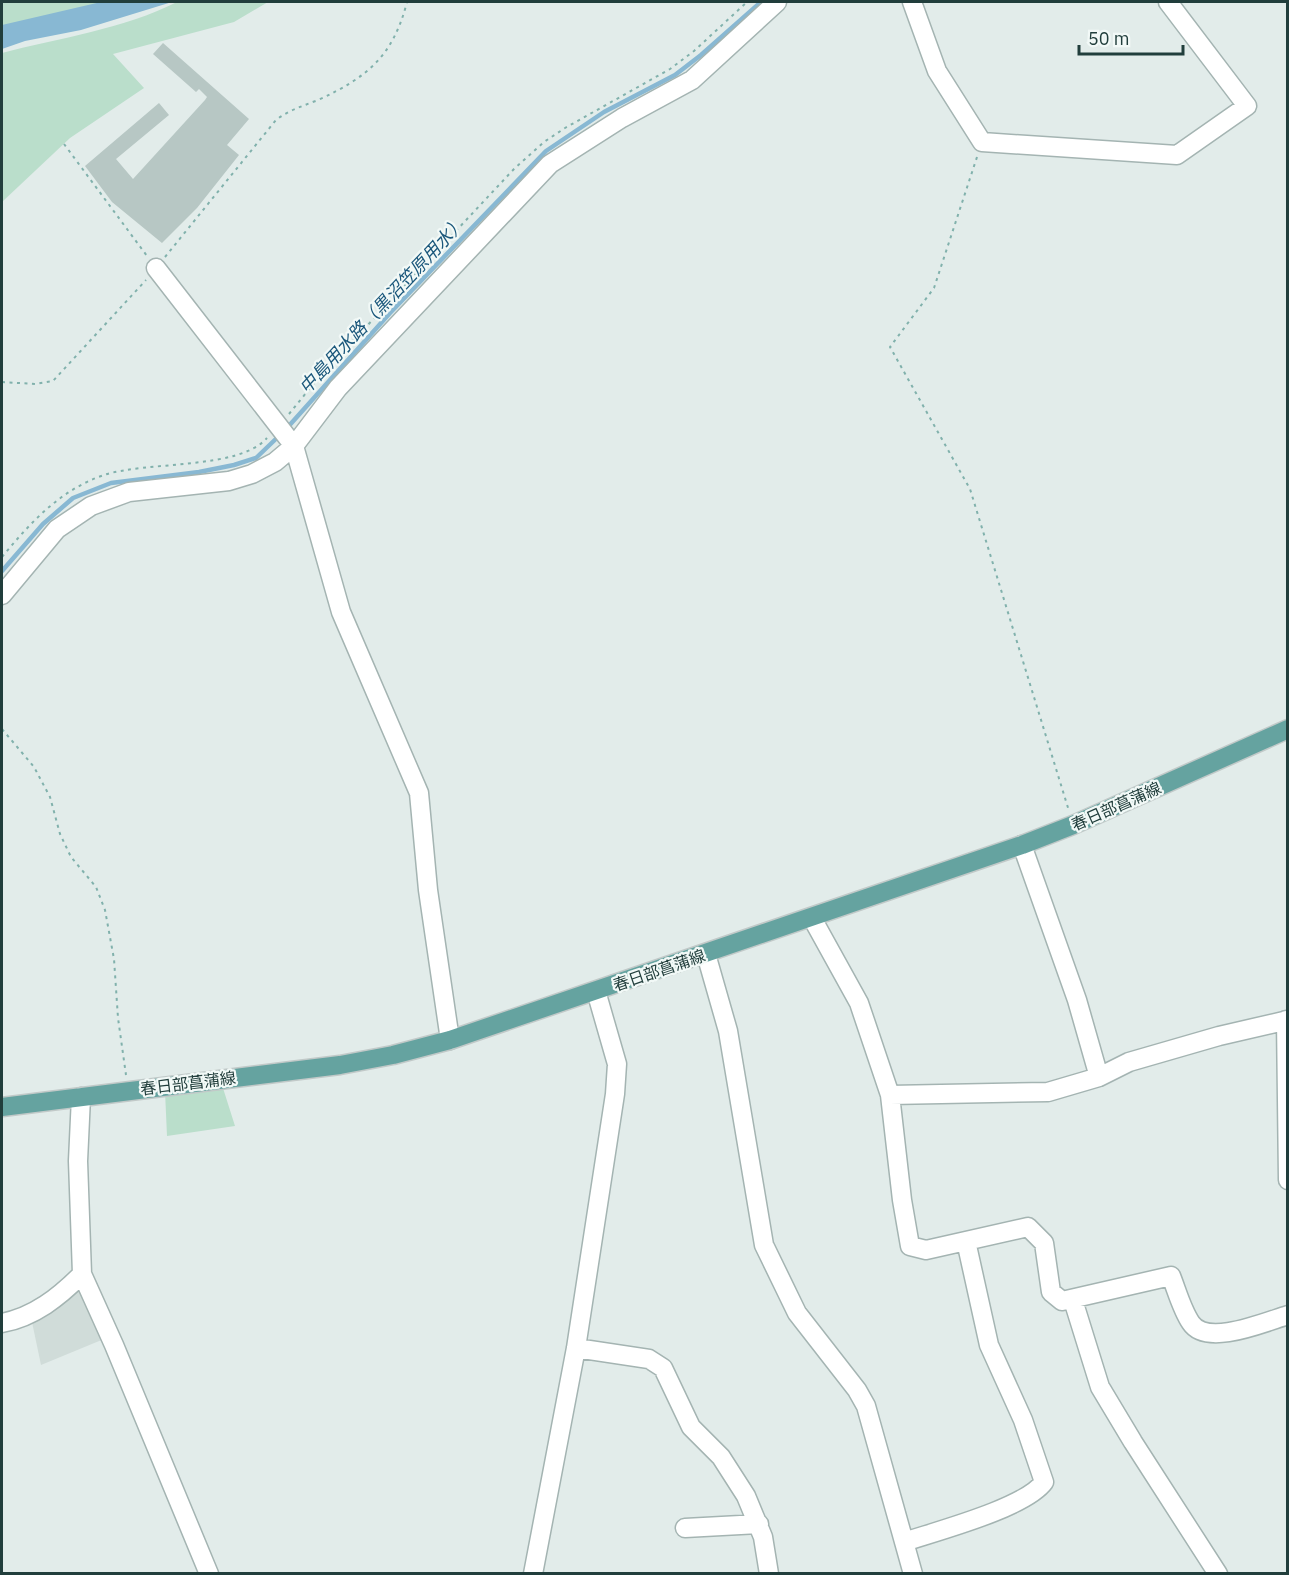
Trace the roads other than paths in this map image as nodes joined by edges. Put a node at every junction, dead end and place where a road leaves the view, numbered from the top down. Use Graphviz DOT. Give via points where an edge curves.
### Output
graph roads {
  1 [pos="777,2"];
  2 [pos="912,2"];
  3 [pos="1168,2"];
  4 [pos="156,268"];
  5 [pos="288,439"];
  6 [pos="2,595"];
  7 [pos="1287,729"];
  8 [pos="1022,845"];
  9 [pos="812,918"];
  10 [pos="706,954"];
  11 [pos="596,991"];
  12 [pos="1287,1020"];
  13 [pos="450,1040"];
  14 [pos="1099,1077"];
  15 [pos="890,1095"];
  16 [pos="81,1097"];
  17 [pos="2,1107"];
  18 [pos="1287,1180"];
  19 [pos="966,1242"];
  20 [pos="82,1274"];
  21 [pos="1073,1300"];
  22 [pos="1287,1315"];
  23 [pos="2,1323"];
  24 [pos="576,1347"];
  25 [pos="759,1524"];
  26 [pos="685,1528"];
  27 [pos="904,1542"];
  28 [pos="209,1574"];
  29 [pos="533,1574"];
  30 [pos="769,1574"];
  31 [pos="913,1574"];
  32 [pos="1218,1574"];
  1 -- 5 [label="street" via="692,80 550,164"];
  2 -- 3 [label="street" via="937,71 982,142 1177,155 1247,106"];
  4 -- 5 [label="street"];
  5 -- 6 [label="street" via="268,466 229,482 129,492 91,506 57,529"];
  5 -- 13 [label="street" via="341,612 419,792 428,890"];
  7 -- 8 [label="main road, 春日部菖蒲線"];
  8 -- 9 [label="main road, 春日部菖蒲線"];
  8 -- 14 [label="street" via="1077,1000"];
  9 -- 10 [label="main road, 春日部菖蒲線"];
  9 -- 15 [label="street" via="859,1003"];
  10 -- 11 [label="main road, 春日部菖蒲線"];
  10 -- 27 [label="street" via="728,1032 764,1245 797,1313 866,1406"];
  11 -- 13 [label="main road, 春日部菖蒲線"];
  11 -- 24 [label="street" via="616,1064 615,1094"];
  12 -- 14 [label="street" via="1129,1062"];
  12 -- 18 [label="street"];
  13 -- 16 [label="main road, 春日部菖蒲線" via="340,1065"];
  14 -- 15 [label="street" via="1048,1092"];
  15 -- 19 [label="street" via="910,1246 926,1250"];
  16 -- 17 [label="main road, 春日部菖蒲線"];
  16 -- 20 [label="street" via="78,1161"];
  19 -- 21 [label="street" via="1028,1227 1044,1243 1051,1292 1062,1301"];
  19 -- 27 [label="street" via="989,1346 1023,1420 1044,1482 1038,1490 1006,1507"];
  20 -- 23 [label="street" via="32,1315"];
  20 -- 28 [label="street"];
  21 -- 22 [label="street" via="1171,1276 1190,1322 1204,1333 1235,1331"];
  21 -- 32 [label="street" via="1100,1387"];
  24 -- 25 [label="street" via="658,1363 669,1375 691,1427 736,1478"];
  24 -- 29 [label="street"];
  25 -- 26 [label="street"];
  25 -- 30 [label="street"];
  27 -- 31 [label="street"];
}
